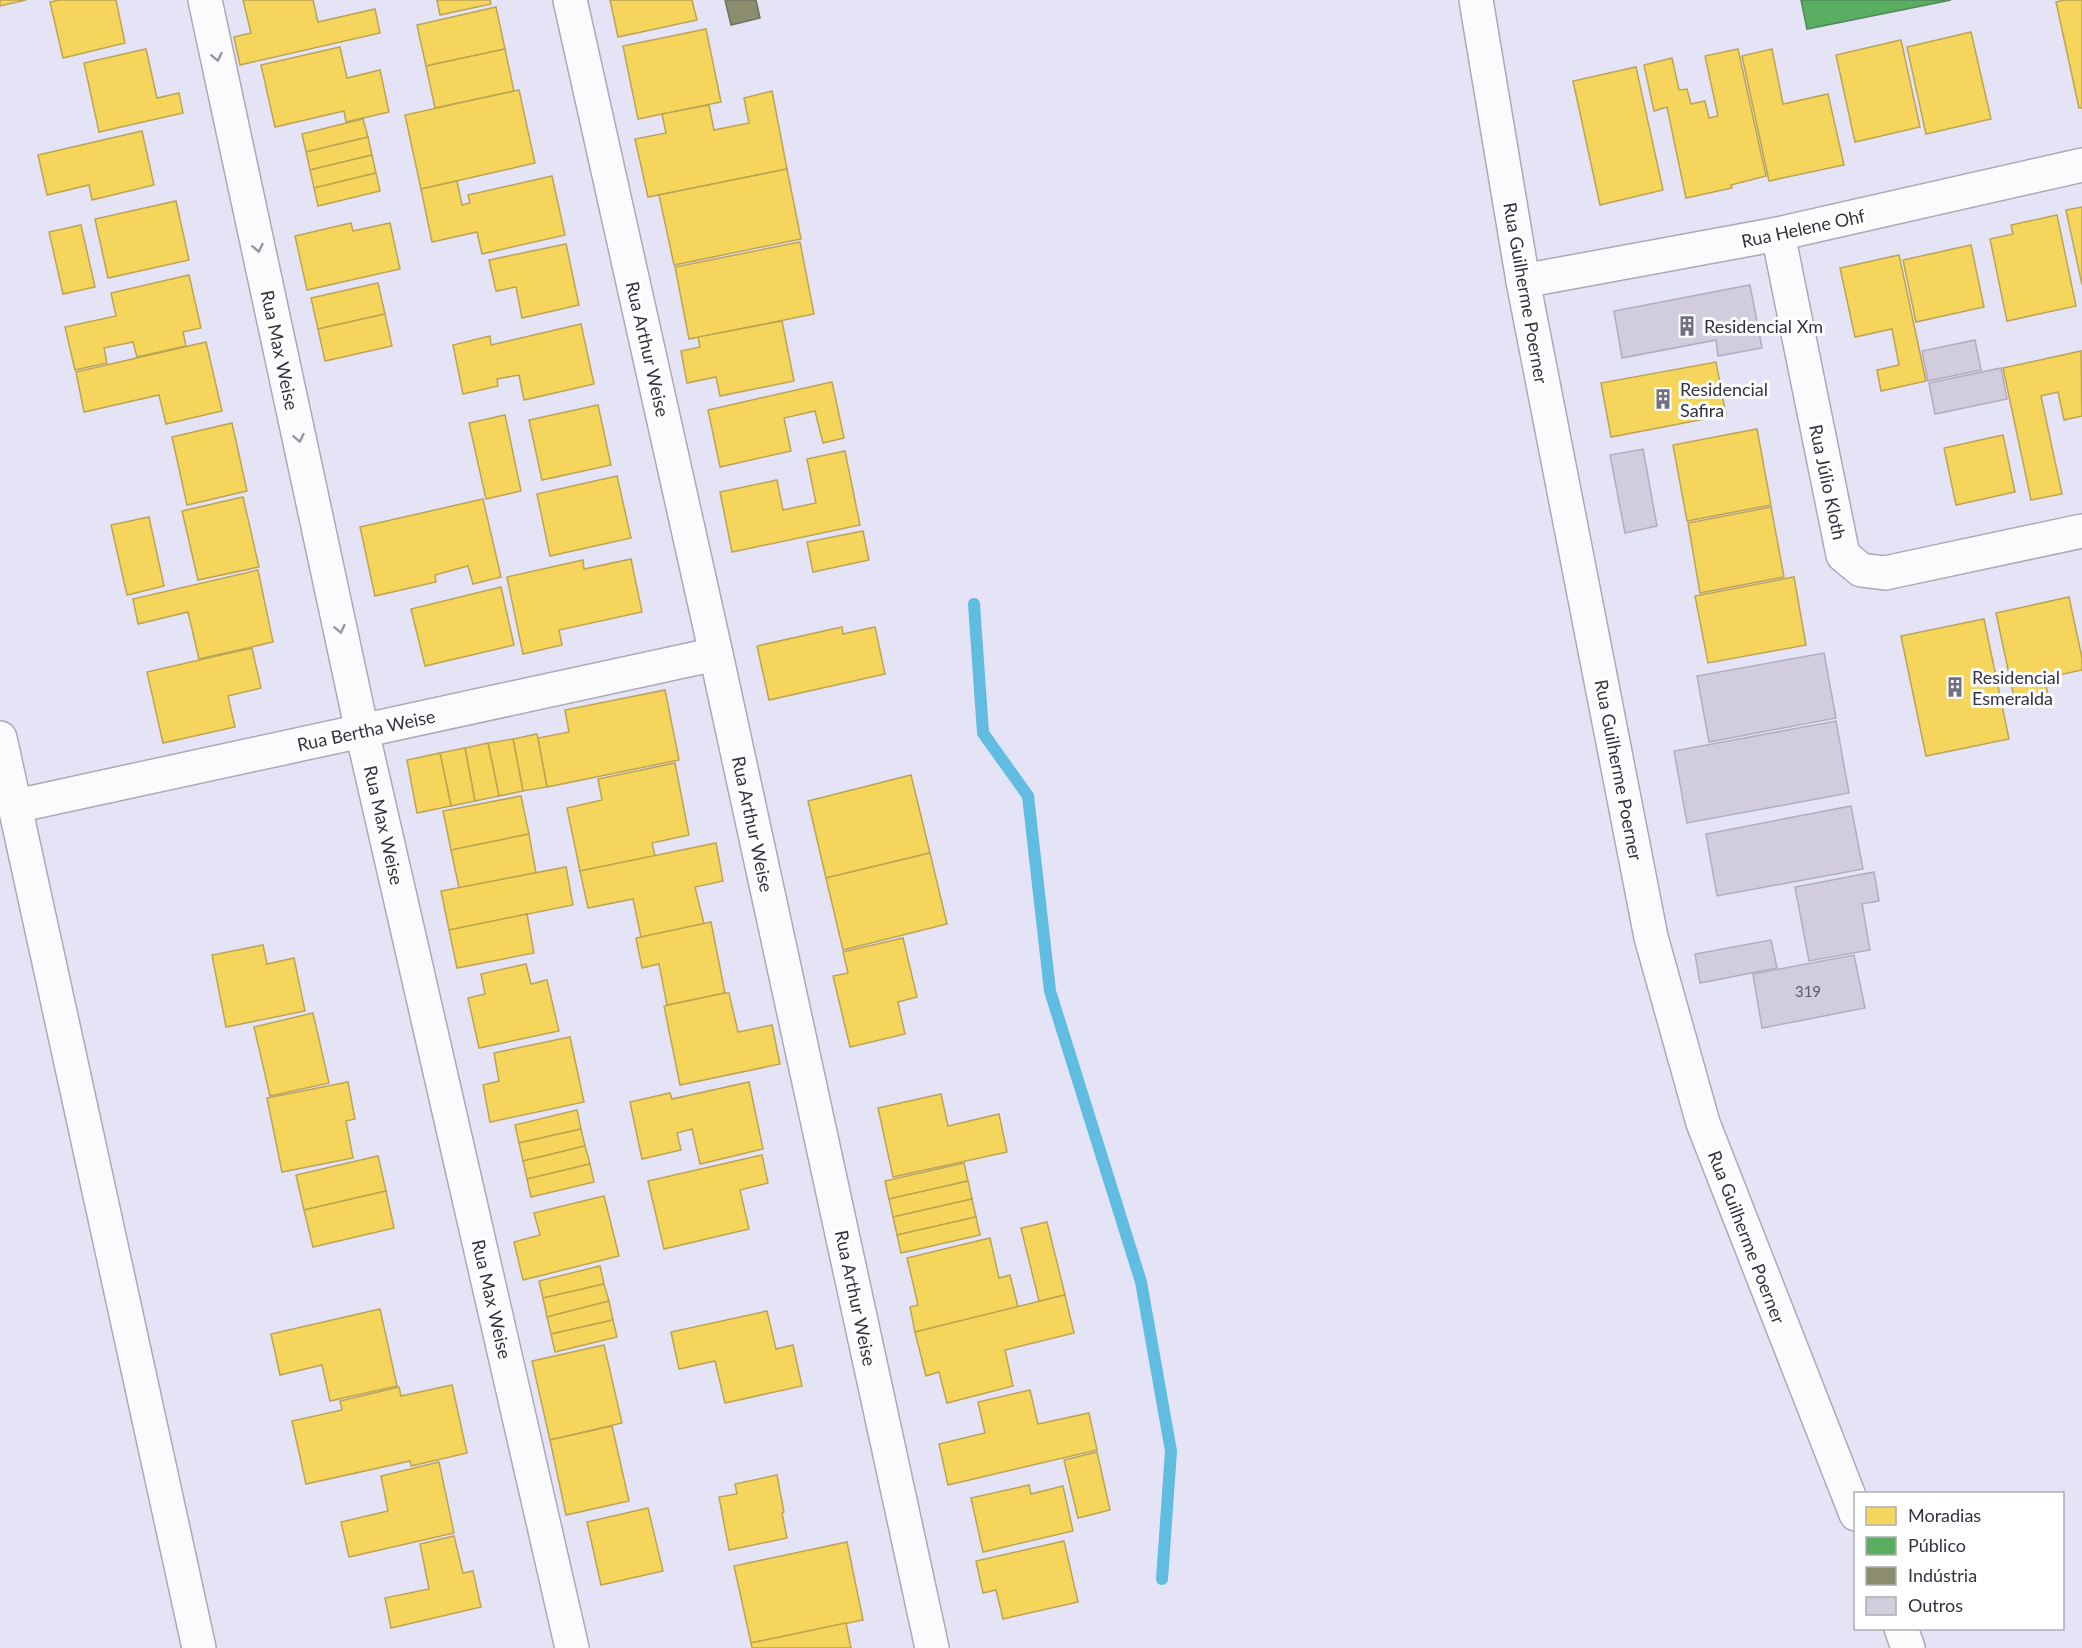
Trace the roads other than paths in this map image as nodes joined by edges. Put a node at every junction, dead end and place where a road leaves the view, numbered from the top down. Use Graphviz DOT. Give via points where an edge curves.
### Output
graph roads {
  1 [pos="205,0"];
  2 [pos="570,0"];
  3 [pos="1476,0"];
  4 [pos="2082,165"];
  5 [pos="1778,234"];
  6 [pos="1522,281"];
  7 [pos="2082,531"];
  8 [pos="716,654"];
  9 [pos="362,731"];
  10 [pos="0,738"];
  11 [pos="16,806"];
  12 [pos="1854,1509"];
  13 [pos="1901,1630"];
  14 [pos="199,1648"];
  15 [pos="572,1648"];
  16 [pos="932,1648"];
  17 [pos="1908,1648"];
  1 -- 9 [label="street, Rua Max Weise, one-way"];
  2 -- 8 [label="street, Rua Arthur Weise"];
  3 -- 6 [label="street, Rua Guilherme Poerner"];
  4 -- 5 [label="street, Rua Helene Ohf"];
  5 -- 6 [label="street, Rua Helene Ohf"];
  5 -- 7 [label="street, Rua Júlio Kloth" via="1843,555 1861,570 1885,573"];
  6 -- 12 [label="street, Rua Guilherme Poerner" via="1651,937 1703,1124"];
  8 -- 9 [label="street, Rua Bertha Weise"];
  8 -- 16 [label="street, Rua Arthur Weise"];
  9 -- 11 [label="street, Rua Bertha Weise"];
  9 -- 15 [label="street, Rua Max Weise"];
  10 -- 11 [label="street"];
  11 -- 14 [label="street"];
  13 -- 17 [label="street"];
}
